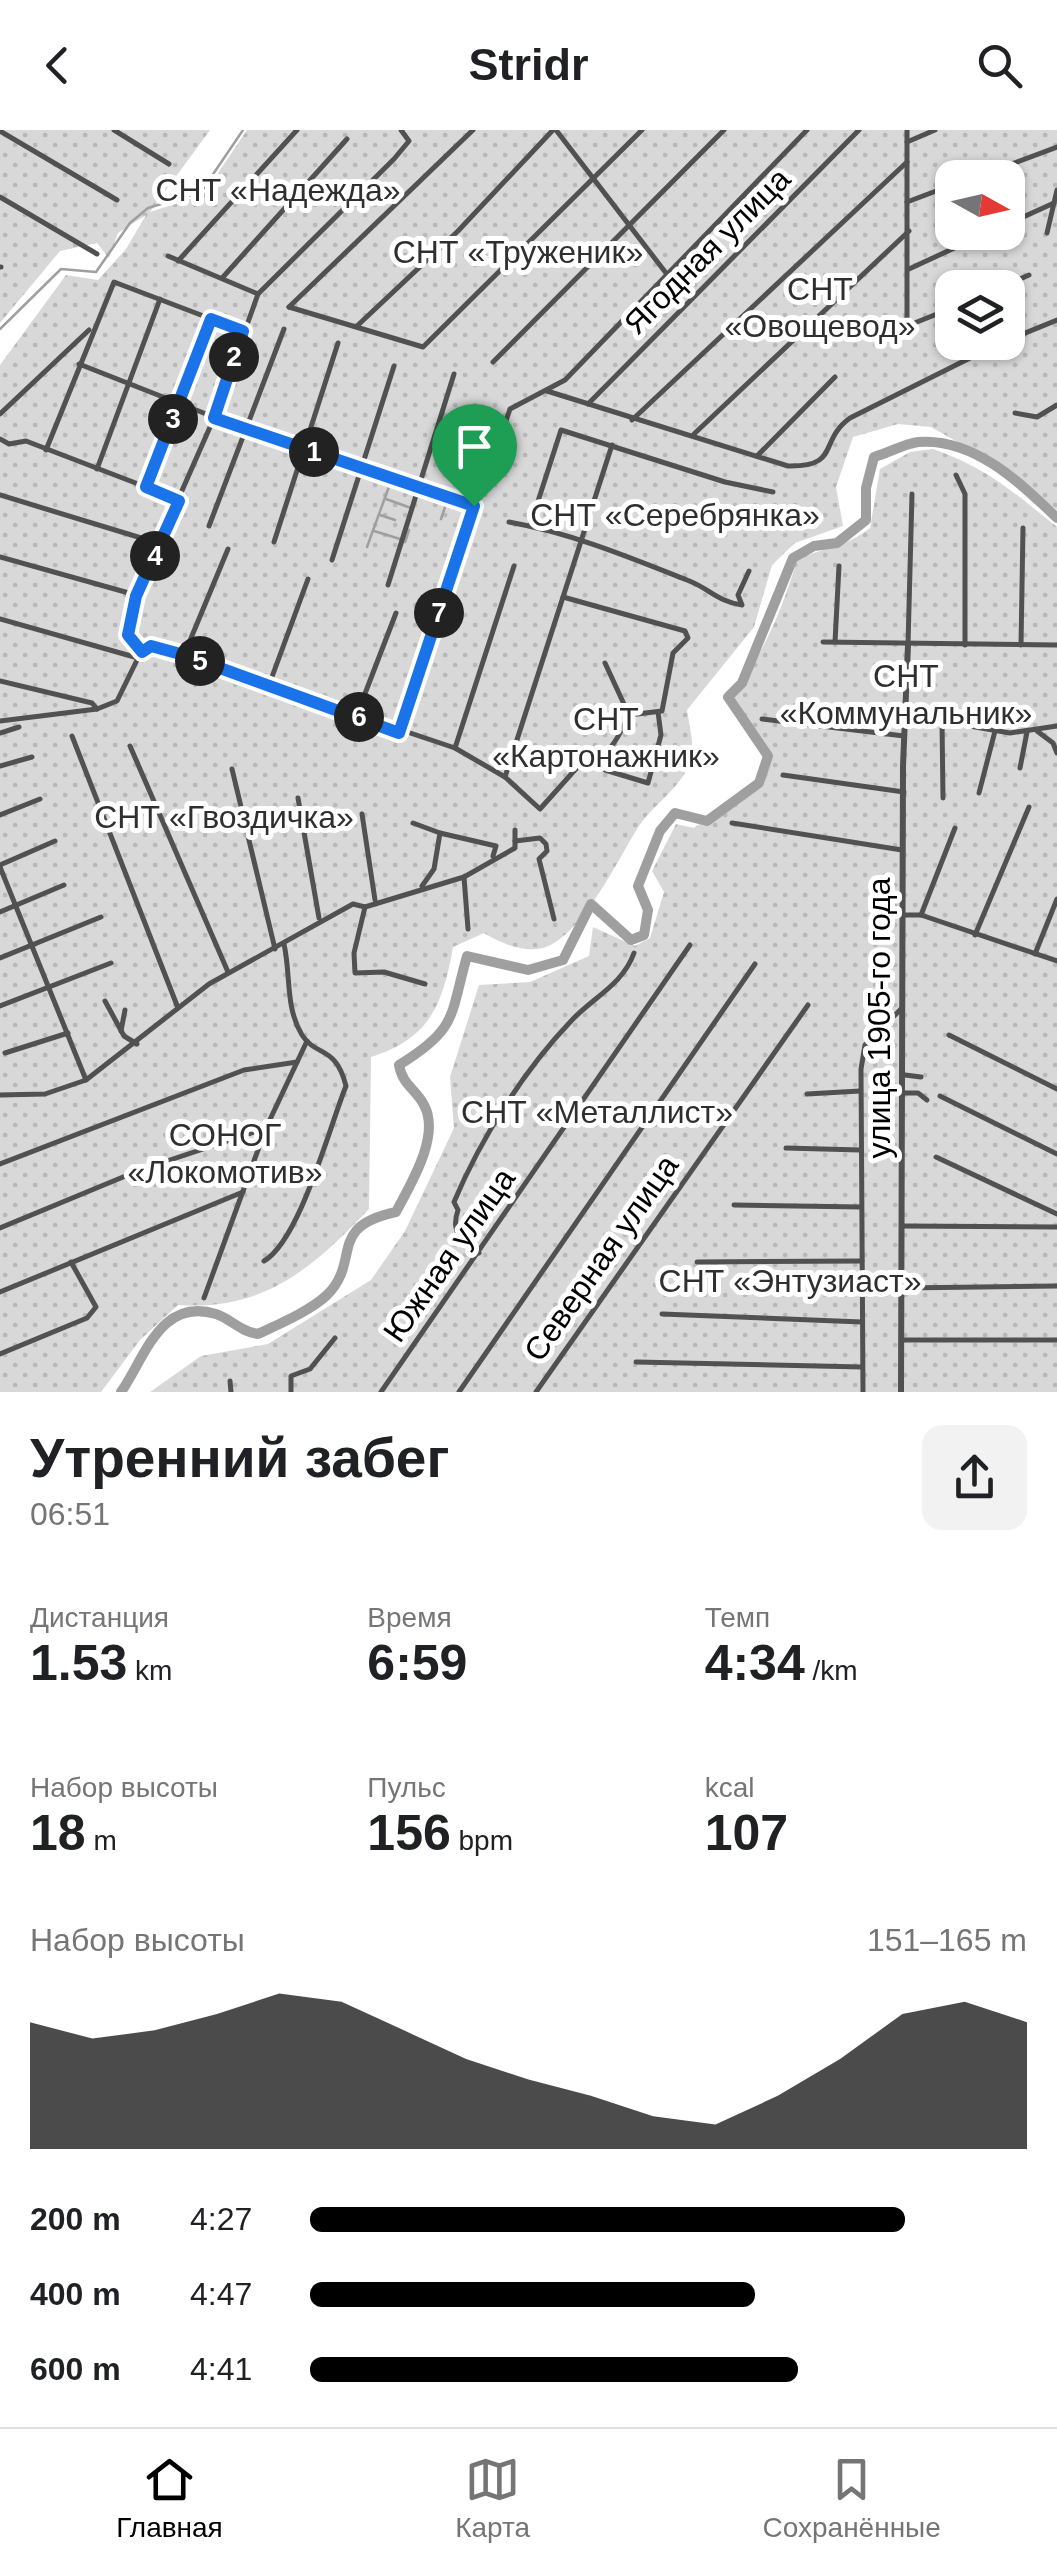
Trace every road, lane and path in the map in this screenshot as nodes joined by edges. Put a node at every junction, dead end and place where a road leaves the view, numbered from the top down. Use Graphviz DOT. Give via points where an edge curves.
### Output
graph roads {
  1 [pos="114,130"];
  2 [pos="297,130"];
  3 [pos="401,130"];
  4 [pos="473,130"];
  5 [pos="555,130"];
  6 [pos="642,130"];
  7 [pos="724,130"];
  8 [pos="807,130"];
  9 [pos="859,130"];
  10 [pos="908,130"];
  11 [pos="934,130"];
  12 [pos="0,131"];
  13 [pos="347,139"];
  14 [pos="907,142"];
  15 [pos="1057,147"];
  16 [pos="1022,160"];
  17 [pos="907,162"];
  18 [pos="169,164"];
  19 [pos="594,176"];
  20 [pos="1057,190"];
  21 [pos="935,191"];
  22 [pos="0,197"];
  23 [pos="118,200"];
  24 [pos="907,202"];
  25 [pos="1054,203"];
  26 [pos="1025,216"];
  27 [pos="628,226"];
  28 [pos="909,231"];
  29 [pos="1047,232"];
  30 [pos="950,250"];
  31 [pos="98,254"];
  32 [pos="168,256"];
  33 [pos="178,261"];
  34 [pos="909,269"];
  35 [pos="666,273"];
  36 [pos="1029,275"];
  37 [pos="222,277"];
  38 [pos="1025,277"];
  39 [pos="258,294"];
  40 [pos="160,299"];
  41 [pos="935,315"];
  42 [pos="211,319"];
  43 [pos="1056,319"];
  44 [pos="93,326"];
  45 [pos="356,326"];
  46 [pos="284,329"];
  47 [pos="243,331"];
  48 [pos="1025,332"];
  49 [pos="338,343"];
  50 [pos="967,360"];
  51 [pos="493,362"];
  52 [pos="79,364"];
  53 [pos="394,366"];
  54 [pos="454,374"];
  55 [pos="835,377"];
  56 [pos="128,384"];
  57 [pos="544,390"];
  58 [pos="179,403"];
  59 [pos="588,404"];
  60 [pos="1057,405"];
  61 [pos="1014,413"];
  62 [pos="0,414"];
  63 [pos="214,418"];
  64 [pos="632,420"];
  65 [pos="247,430"];
  66 [pos="694,434"];
  67 [pos="0,438"];
  68 [pos="612,445"];
  69 [pos="304,448"];
  70 [pos="46,450"];
  71 [pos="756,456"];
  72 [pos="362,468"];
  73 [pos="98,469"];
  74 [pos="956,475"];
  75 [pos="146,487"];
  76 [pos="420,488"];
  77 [pos="773,492"];
  78 [pos="912,494"];
  79 [pos="0,495"];
  80 [pos="179,501"];
  81 [pos="474,506"];
  82 [pos="510,522"];
  83 [pos="209,526"];
  84 [pos="530,526"];
  85 [pos="1023,528"];
  86 [pos="581,541"];
  87 [pos="274,542"];
  88 [pos="161,544"];
  89 [pos="228,550"];
  90 [pos="0,557"];
  91 [pos="332,560"];
  92 [pos="514,566"];
  93 [pos="839,566"];
  94 [pos="749,572"];
  95 [pos="308,579"];
  96 [pos="388,584"];
  97 [pos="136,596"];
  98 [pos="563,597"];
  99 [pos="396,612"];
  100 [pos="0,620"];
  101 [pos="824,642"];
  102 [pos="835,642"];
  103 [pos="908,645"];
  104 [pos="965,645"];
  105 [pos="1021,645"];
  106 [pos="1057,645"];
  107 [pos="140,655"];
  108 [pos="184,655"];
  109 [pos="605,663"];
  110 [pos="0,682"];
  111 [pos="269,685"];
  112 [pos="98,709"];
  113 [pos="658,712"];
  114 [pos="629,714"];
  115 [pos="906,715"];
  116 [pos="356,716"];
  117 [pos="762,720"];
  118 [pos="942,720"];
  119 [pos="0,721"];
  120 [pos="1057,726"];
  121 [pos="19,727"];
  122 [pos="994,731"];
  123 [pos="1037,731"];
  124 [pos="1026,732"];
  125 [pos="0,733"];
  126 [pos="399,733"];
  127 [pos="72,736"];
  128 [pos="904,736"];
  129 [pos="130,746"];
  130 [pos="455,748"];
  131 [pos="1057,753"];
  132 [pos="32,757"];
  133 [pos="595,762"];
  134 [pos="0,766"];
  135 [pos="1020,768"];
  136 [pos="232,769"];
  137 [pos="783,775"];
  138 [pos="504,776"];
  139 [pos="904,792"];
  140 [pos="979,793"];
  141 [pos="298,798"];
  142 [pos="943,798"];
  143 [pos="40,799"];
  144 [pos="1029,808"];
  145 [pos="362,814"];
  146 [pos="0,815"];
  147 [pos="414,822"];
  148 [pos="732,823"];
  149 [pos="955,828"];
  150 [pos="514,830"];
  151 [pos="440,833"];
  152 [pos="515,841"];
  153 [pos="55,842"];
  154 [pos="905,851"];
  155 [pos="493,856"];
  156 [pos="0,866"];
  157 [pos="464,877"];
  158 [pos="64,885"];
  159 [pos="422,886"];
  160 [pos="1057,900"];
  161 [pos="375,901"];
  162 [pos="16,906"];
  163 [pos="364,907"];
  164 [pos="0,912"];
  165 [pos="905,915"];
  166 [pos="921,915"];
  167 [pos="102,917"];
  168 [pos="319,919"];
  169 [pos="554,919"];
  170 [pos="468,929"];
  171 [pos="975,935"];
  172 [pos="284,944"];
  173 [pos="690,945"];
  174 [pos="32,946"];
  175 [pos="274,949"];
  176 [pos="634,953"];
  177 [pos="1034,954"];
  178 [pos="0,958"];
  179 [pos="1057,961"];
  180 [pos="111,962"];
  181 [pos="754,964"];
  182 [pos="228,972"];
  183 [pos="424,984"];
  184 [pos="49,986"];
  185 [pos="105,1001"];
  186 [pos="808,1004"];
  187 [pos="0,1006"];
  188 [pos="903,1006"];
  189 [pos="178,1008"];
  190 [pos="125,1010"];
  191 [pos="121,1032"];
  192 [pos="68,1033"];
  193 [pos="949,1035"];
  194 [pos="307,1041"];
  195 [pos="136,1044"];
  196 [pos="5,1053"];
  197 [pos="296,1062"];
  198 [pos="905,1075"];
  199 [pos="921,1077"];
  200 [pos="86,1080"];
  201 [pos="1057,1090"];
  202 [pos="860,1091"];
  203 [pos="904,1093"];
  204 [pos="807,1094"];
  205 [pos="0,1095"];
  206 [pos="940,1096"];
  207 [pos="928,1100"];
  208 [pos="266,1128"];
  209 [pos="786,1148"];
  210 [pos="860,1150"];
  211 [pos="1057,1154"];
  212 [pos="936,1157"];
  213 [pos="0,1164"];
  214 [pos="244,1192"];
  215 [pos="734,1205"];
  216 [pos="861,1207"];
  217 [pos="1057,1214"];
  218 [pos="903,1226"];
  219 [pos="1057,1227"];
  220 [pos="0,1228"];
  221 [pos="479,1253"];
  222 [pos="862,1261"];
  223 [pos="72,1262"];
  224 [pos="264,1262"];
  225 [pos="698,1262"];
  226 [pos="1057,1286"];
  227 [pos="902,1288"];
  228 [pos="0,1292"];
  229 [pos="204,1298"];
  230 [pos="662,1314"];
  231 [pos="862,1322"];
  232 [pos="335,1338"];
  233 [pos="902,1340"];
  234 [pos="1057,1340"];
  235 [pos="0,1354"];
  236 [pos="636,1362"];
  237 [pos="862,1367"];
  238 [pos="230,1381"];
  239 [pos="230,1392"];
  240 [pos="292,1392"];
  241 [pos="382,1392"];
  242 [pos="459,1392"];
  243 [pos="536,1392"];
  244 [pos="863,1392"];
  245 [pos="901,1392"];
  1 -- 18 [label="street"];
  2 -- 33 [label="street"];
  3 -- 39 [label="street" via="409,141"];
  4 -- 45 [label="street" via="289,307"];
  5 -- 19 [label="street"];
  5 -- 45 [label="street"];
  6 -- 19 [label="street"];
  7 -- 27 [label="street"];
  8 -- 35 [label="street"];
  9 -- 59 [label="street, Ягодная улица"];
  10 -- 14 [label="street"];
  11 -- 14 [label="street"];
  12 -- 23 [label="street"];
  13 -- 37 [label="street"];
  14 -- 17 [label="street"];
  15 -- 16 [label="street"];
  17 -- 24 [label="street"];
  17 -- 64 [label="street"];
  19 -- 27 [label="street"];
  19 -- 45 [label="street" via="422,347"];
  20 -- 25 [label="street"];
  21 -- 24 [label="street"];
  22 -- 31 [label="street"];
  24 -- 28 [label="street"];
  25 -- 26 [label="street"];
  25 -- 29 [label="street"];
  27 -- 35 [label="street"];
  27 -- 51 [label="street"];
  28 -- 34 [label="street"];
  28 -- 66 [label="street"];
  30 -- 34 [label="street"];
  32 -- 33 [label="street"];
  33 -- 37 [label="street"];
  34 -- 41 [label="street" via="907,326"];
  35 -- 57 [label="street" via="565,380"];
  36 -- 38 [label="street"];
  37 -- 39 [label="street"];
  39 -- 47 [label="street"];
  40 -- 42 [label="street"];
  40 -- 44 [label="street" via="114,282"];
  40 -- 56 [label="street"];
  42 -- 47 [label="street"];
  42 -- 58 [label="street"];
  43 -- 48 [label="street"];
  44 -- 52 [label="street"];
  44 -- 62 [label="street"];
  46 -- 65 [label="street"];
  47 -- 63 [label="street"];
  49 -- 69 [label="street"];
  50 -- 71 [label="street" via="850,418 813,466"];
  52 -- 56 [label="street"];
  52 -- 70 [label="street"];
  53 -- 72 [label="street"];
  54 -- 76 [label="street"];
  55 -- 71 [label="street"];
  56 -- 58 [label="street"];
  56 -- 73 [label="street"];
  57 -- 59 [label="street"];
  57 -- 81 [label="street" via="510,409"];
  58 -- 63 [label="street"];
  58 -- 75 [label="street"];
  59 -- 64 [label="street"];
  60 -- 61 [label="street" via="1037,417"];
  63 -- 65 [label="street"];
  63 -- 80 [label="street"];
  64 -- 66 [label="street"];
  65 -- 69 [label="street"];
  65 -- 83 [label="street"];
  66 -- 71 [label="street"];
  67 -- 70 [label="street"];
  68 -- 77 [label="street"];
  68 -- 84 [label="street" via="561,430"];
  68 -- 86 [label="street"];
  69 -- 72 [label="street"];
  69 -- 87 [label="street"];
  70 -- 73 [label="street"];
  72 -- 76 [label="street"];
  72 -- 91 [label="street"];
  73 -- 75 [label="street"];
  74 -- 104 [label="street" via="965,494"];
  75 -- 80 [label="street"];
  76 -- 81 [label="street"];
  76 -- 96 [label="street"];
  78 -- 103 [label="street"];
  79 -- 88 [label="street"];
  80 -- 88 [label="street"];
  81 -- 126 [label="street"];
  82 -- 84 [label="street"];
  84 -- 86 [label="street"];
  85 -- 105 [label="street"];
  86 -- 94 [label="street" via="698,584 720,601 742,605 738,595"];
  86 -- 98 [label="street"];
  88 -- 97 [label="street"];
  89 -- 108 [label="street"];
  90 -- 97 [label="street"];
  92 -- 130 [label="street"];
  93 -- 102 [label="street"];
  95 -- 111 [label="street"];
  97 -- 107 [label="street" via="128,635"];
  98 -- 113 [label="street" via="684,631 688,638 673,653 666,701"];
  98 -- 138 [label="street"];
  99 -- 116 [label="street"];
  100 -- 107 [label="street"];
  101 -- 102 [label="street"];
  102 -- 103 [label="street"];
  103 -- 104 [label="street"];
  103 -- 115 [label="street, улица 1905-го года"];
  104 -- 105 [label="street"];
  105 -- 106 [label="street"];
  107 -- 108 [label="street" via="151,646"];
  107 -- 112 [label="street" via="117,701"];
  108 -- 111 [label="street"];
  109 -- 114 [label="street"];
  110 -- 112 [label="street"];
  111 -- 116 [label="street"];
  112 -- 119 [label="street"];
  113 -- 114 [label="street"];
  113 -- 133 [label="street" via="660,734 648,784"];
  114 -- 133 [label="street"];
  115 -- 118 [label="street"];
  115 -- 128 [label="street, улица 1905-го года"];
  116 -- 126 [label="street"];
  117 -- 128 [label="street"];
  118 -- 122 [label="street"];
  118 -- 142 [label="street"];
  120 -- 123 [label="street"];
  121 -- 125 [label="street"];
  122 -- 124 [label="street"];
  122 -- 140 [label="street"];
  123 -- 124 [label="street"];
  123 -- 131 [label="street"];
  124 -- 135 [label="street"];
  126 -- 130 [label="street"];
  127 -- 189 [label="street"];
  128 -- 139 [label="street, улица 1905-го года"];
  129 -- 182 [label="street"];
  130 -- 138 [label="street"];
  132 -- 134 [label="street"];
  133 -- 138 [label="street" via="582,762 540,809"];
  136 -- 175 [label="street"];
  137 -- 139 [label="street"];
  139 -- 154 [label="street, улица 1905-го года"];
  141 -- 168 [label="street"];
  143 -- 146 [label="street"];
  144 -- 171 [label="street"];
  145 -- 161 [label="street"];
  147 -- 151 [label="street"];
  148 -- 154 [label="street"];
  149 -- 166 [label="street"];
  150 -- 152 [label="street"];
  151 -- 155 [label="street" via="496,846"];
  151 -- 159 [label="street" via="434,869"];
  152 -- 155 [label="street" via="515,848"];
  152 -- 169 [label="street" via="540,838 546,844 539,859"];
  153 -- 156 [label="street"];
  154 -- 165 [label="street, улица 1905-го года"];
  155 -- 157 [label="street"];
  156 -- 162 [label="street"];
  157 -- 159 [label="street"];
  157 -- 170 [label="street"];
  158 -- 162 [label="street"];
  159 -- 161 [label="street"];
  160 -- 177 [label="street"];
  161 -- 163 [label="street"];
  162 -- 164 [label="street"];
  162 -- 174 [label="street"];
  163 -- 168 [label="street" via="353,904"];
  163 -- 183 [label="street" via="355,973 384,972"];
  165 -- 166 [label="street"];
  165 -- 188 [label="street, улица 1905-го года"];
  166 -- 171 [label="street"];
  167 -- 174 [label="street"];
  168 -- 172 [label="street"];
  171 -- 177 [label="street"];
  172 -- 175 [label="street"];
  172 -- 194 [label="street" via="289,1003"];
  173 -- 221 [label="street, Южная улица"];
  174 -- 178 [label="street"];
  174 -- 184 [label="street"];
  175 -- 182 [label="street"];
  176 -- 221 [label="street" via="610,989 570,1021 471,1162 454,1202 454,1221 460,1238"];
  177 -- 179 [label="street"];
  180 -- 184 [label="street"];
  181 -- 242 [label="street"];
  182 -- 189 [label="street"];
  184 -- 187 [label="street"];
  184 -- 192 [label="street"];
  185 -- 191 [label="street"];
  186 -- 243 [label="street, Северная улица"];
  188 -- 198 [label="street, улица 1905-го года"];
  188 -- 202 [label="street" via="865,1045"];
  189 -- 195 [label="street"];
  190 -- 191 [label="street"];
  191 -- 195 [label="street"];
  192 -- 196 [label="street"];
  192 -- 200 [label="street"];
  193 -- 201 [label="street"];
  194 -- 197 [label="street"];
  194 -- 224 [label="street" via="332,1054 346,1086 290,1229 277,1254"];
  195 -- 200 [label="street"];
  197 -- 208 [label="street"];
  197 -- 213 [label="street" via="244,1070"];
  198 -- 199 [label="street"];
  198 -- 203 [label="street, улица 1905-го года"];
  200 -- 205 [label="street" via="45,1094"];
  202 -- 204 [label="street"];
  202 -- 210 [label="street"];
  203 -- 207 [label="street"];
  203 -- 218 [label="street, улица 1905-го года"];
  206 -- 211 [label="street"];
  208 -- 214 [label="street"];
  208 -- 220 [label="street" via="140,1170"];
  209 -- 210 [label="street"];
  210 -- 216 [label="street"];
  212 -- 217 [label="street"];
  214 -- 223 [label="street"];
  214 -- 229 [label="street"];
  215 -- 216 [label="street"];
  216 -- 222 [label="street"];
  218 -- 219 [label="street"];
  218 -- 227 [label="street, улица 1905-го года"];
  221 -- 241 [label="street, Южная улица"];
  222 -- 225 [label="street"];
  222 -- 231 [label="street"];
  223 -- 228 [label="street"];
  223 -- 235 [label="street" via="96,1301 87,1318"];
  226 -- 227 [label="street"];
  227 -- 233 [label="street, улица 1905-го года"];
  230 -- 231 [label="street"];
  231 -- 237 [label="street"];
  232 -- 240 [label="street" via="310,1369 291,1376"];
  233 -- 234 [label="street"];
  233 -- 245 [label="street, улица 1905-го года"];
  236 -- 237 [label="street"];
  237 -- 244 [label="street"];
  238 -- 239 [label="street"];
}
